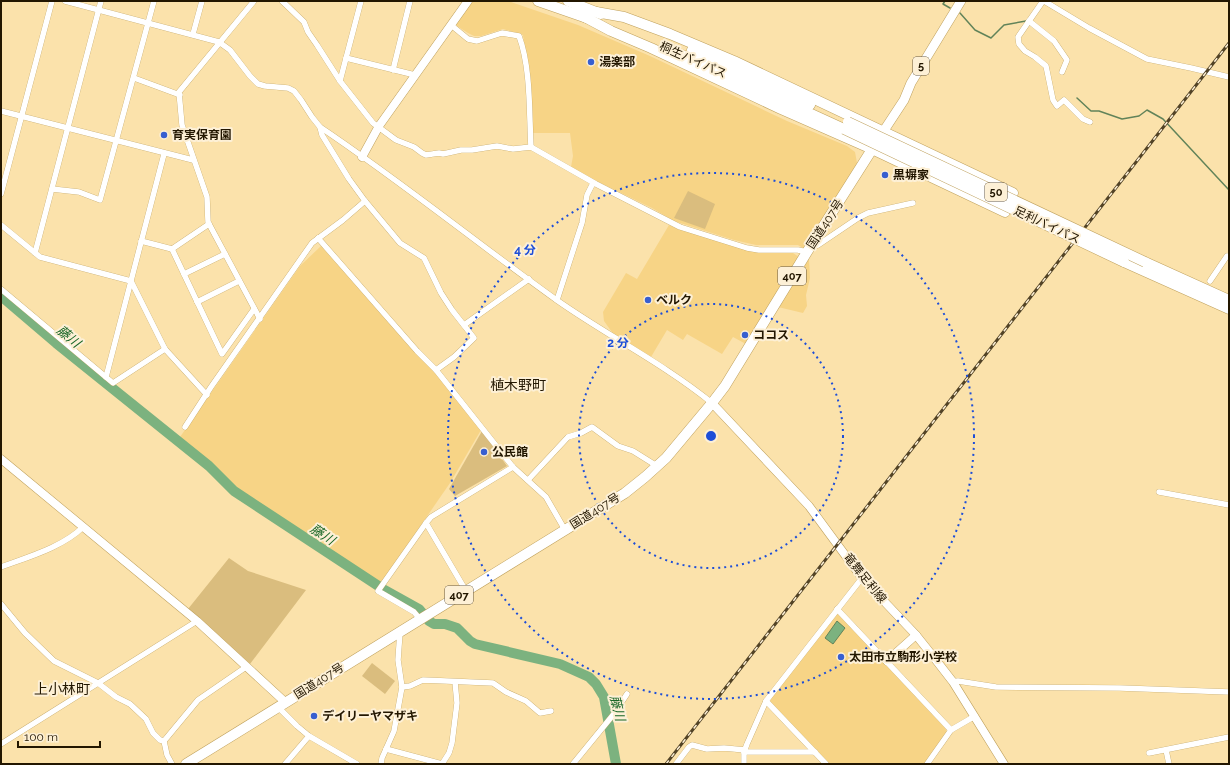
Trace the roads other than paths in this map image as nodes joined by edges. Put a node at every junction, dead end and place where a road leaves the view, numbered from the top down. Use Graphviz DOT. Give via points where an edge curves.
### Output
graph roads {
  1 [pos="52,1"];
  2 [pos="65,1"];
  3 [pos="101,1"];
  4 [pos="154,1"];
  5 [pos="202,1"];
  6 [pos="254,1"];
  7 [pos="282,1"];
  8 [pos="361,1"];
  9 [pos="410,1"];
  10 [pos="468,1"];
  11 [pos="538,1"];
  12 [pos="568,1"];
  13 [pos="961,1"];
  14 [pos="1043,1"];
  15 [pos="99,10"];
  16 [pos="596,12"];
  17 [pos="581,15"];
  18 [pos="1029,21"];
  19 [pos="148,23"];
  20 [pos="451,25"];
  21 [pos="193,34"];
  22 [pos="219,42"];
  23 [pos="346,58"];
  24 [pos="393,70"];
  25 [pos="1062,72"];
  26 [pos="415,75"];
  27 [pos="134,78"];
  28 [pos="1229,78"];
  29 [pos="340,81"];
  30 [pos="180,95"];
  31 [pos="1,111"];
  32 [pos="22,116"];
  33 [pos="1090,122"];
  34 [pos="379,126"];
  35 [pos="846,126"];
  36 [pos="320,127"];
  37 [pos="68,128"];
  38 [pos="883,132"];
  39 [pos="117,141"];
  40 [pos="531,147"];
  41 [pos="872,149"];
  42 [pos="164,154"];
  43 [pos="362,157"];
  44 [pos="193,160"];
  45 [pos="593,182"];
  46 [pos="52,189"];
  47 [pos="1,194"];
  48 [pos="365,201"];
  49 [pos="914,203"];
  50 [pos="209,224"];
  51 [pos="1,225"];
  52 [pos="318,238"];
  53 [pos="141,241"];
  54 [pos="172,249"];
  55 [pos="808,250"];
  56 [pos="35,253"];
  57 [pos="225,254"];
  58 [pos="1229,256"];
  59 [pos="1124,262"];
  60 [pos="1145,262"];
  61 [pos="184,274"];
  62 [pos="529,279"];
  63 [pos="131,280"];
  64 [pos="239,281"];
  65 [pos="1210,281"];
  66 [pos="1,289"];
  67 [pos="1202,293"];
  68 [pos="557,300"];
  69 [pos="1229,300"];
  70 [pos="197,302"];
  71 [pos="254,309"];
  72 [pos="1229,309"];
  73 [pos="260,319"];
  74 [pos="464,325"];
  75 [pos="165,349"];
  76 [pos="436,370"];
  77 [pos="106,377"];
  78 [pos="207,395"];
  79 [pos="712,403"];
  80 [pos="185,427"];
  81 [pos="1,459"];
  82 [pos="657,466"];
  83 [pos="513,467"];
  84 [pos="528,480"];
  85 [pos="1159,492"];
  86 [pos="1229,505"];
  87 [pos="426,523"];
  88 [pos="84,527"];
  89 [pos="566,530"];
  90 [pos="1,567"];
  91 [pos="862,578"];
  92 [pos="466,591"];
  93 [pos="1,604"];
  94 [pos="837,609"];
  95 [pos="420,619"];
  96 [pos="197,621"];
  97 [pos="400,631"];
  98 [pos="916,635"];
  99 [pos="887,661"];
  100 [pos="246,667"];
  101 [pos="455,682"];
  102 [pos="953,682"];
  103 [pos="98,683"];
  104 [pos="402,687"];
  105 [pos="1229,692"];
  106 [pos="627,694"];
  107 [pos="766,701"];
  108 [pos="281,705"];
  109 [pos="551,711"];
  110 [pos="975,716"];
  111 [pos="951,730"];
  112 [pos="309,736"];
  113 [pos="1229,737"];
  114 [pos="164,741"];
  115 [pos="1,744"];
  116 [pos="386,749"];
  117 [pos="1166,750"];
  118 [pos="745,751"];
  119 [pos="815,752"];
  120 [pos="1149,753"];
  121 [pos="172,764"];
  122 [pos="186,764"];
  123 [pos="284,764"];
  124 [pos="357,764"];
  125 [pos="381,764"];
  126 [pos="442,764"];
  127 [pos="573,764"];
  128 [pos="676,764"];
  129 [pos="744,764"];
  130 [pos="826,764"];
  131 [pos="927,764"];
  132 [pos="1004,764"];
  133 [pos="1169,764"];
  1 -- 32 [label="street"];
  2 -- 15 [label="street"];
  3 -- 15 [label="street"];
  4 -- 19 [label="street"];
  5 -- 21 [label="street"];
  6 -- 22 [label="street"];
  7 -- 29 [label="street" via="304,22"];
  8 -- 23 [label="street"];
  9 -- 24 [label="street"];
  10 -- 20 [label="street"];
  11 -- 17 [label="highway, 桐生バイパス / 50"];
  12 -- 16 [label="highway, 桐生バイパス / 50"];
  13 -- 38 [label="main road, 5"];
  14 -- 18 [label="street"];
  14 -- 28 [label="street" via="1147,58"];
  15 -- 19 [label="street"];
  15 -- 37 [label="street"];
  16 -- 35 [label="highway, 桐生バイパス / 50" via="667,39"];
  16 -- 38 [label="highway, 50" via="624,17 728,58"];
  17 -- 35 [label="highway, 桐生バイパス / 50" via="663,47"];
  17 -- 41 [label="highway, 50"];
  18 -- 25 [label="street" via="1054,41 1067,60"];
  18 -- 33 [label="street" via="1018,37 1019,44 1046,66 1053,100 1057,106 1064,100 1083,119"];
  19 -- 21 [label="street"];
  19 -- 27 [label="street"];
  20 -- 26 [label="street"];
  20 -- 40 [label="street" via="468,38 477,41 502,33 519,36 528,88"];
  21 -- 22 [label="street"];
  22 -- 30 [label="street"];
  22 -- 36 [label="street" via="230,50 258,84 294,91"];
  23 -- 24 [label="street"];
  23 -- 29 [label="street"];
  24 -- 26 [label="street"];
  26 -- 34 [label="street"];
  27 -- 30 [label="street"];
  27 -- 39 [label="street"];
  29 -- 34 [label="street" via="373,123"];
  30 -- 44 [label="street" via="182,125"];
  31 -- 32 [label="street"];
  32 -- 37 [label="street"];
  32 -- 47 [label="street"];
  34 -- 40 [label="street" via="396,140 426,155 497,146 513,149"];
  34 -- 43 [label="street"];
  35 -- 59 [label="highway, 足利バイパス / 50, bridge"];
  35 -- 60 [label="highway, 足利バイパス / 50, bridge"];
  36 -- 43 [label="street"];
  36 -- 48 [label="street" via="322,135"];
  37 -- 39 [label="street"];
  37 -- 46 [label="street"];
  38 -- 41 [label="highway, 国道407号 / 407"];
  38 -- 60 [label="highway, 50, bridge" via="1113,241"];
  39 -- 42 [label="street"];
  39 -- 46 [label="street" via="100,200 79,192"];
  40 -- 45 [label="street"];
  41 -- 55 [label="highway, 国道407号 / 407"];
  41 -- 59 [label="highway, 50, bridge" via="1105,258"];
  42 -- 44 [label="street"];
  42 -- 53 [label="street"];
  43 -- 62 [label="street"];
  44 -- 50 [label="street" via="207,197"];
  45 -- 55 [label="street" via="666,220 717,239 759,250"];
  45 -- 68 [label="street"];
  46 -- 56 [label="street"];
  48 -- 52 [label="street"];
  48 -- 74 [label="street" via="400,243 424,258 441,293"];
  49 -- 55 [label="street" via="868,213"];
  50 -- 54 [label="street"];
  50 -- 57 [label="street"];
  51 -- 56 [label="street"];
  52 -- 73 [label="street"];
  52 -- 76 [label="street"];
  53 -- 54 [label="street"];
  53 -- 63 [label="street"];
  54 -- 61 [label="street"];
  55 -- 79 [label="highway, 国道407号 / 407"];
  56 -- 63 [label="street" via="40,257"];
  57 -- 61 [label="street"];
  57 -- 64 [label="street"];
  58 -- 65 [label="street"];
  59 -- 67 [label="highway, 足利バイパス / 50"];
  60 -- 67 [label="highway, 足利バイパス / 50"];
  61 -- 70 [label="street"];
  62 -- 68 [label="street"];
  62 -- 74 [label="street"];
  63 -- 75 [label="street"];
  63 -- 77 [label="street"];
  64 -- 70 [label="street"];
  64 -- 71 [label="street"];
  66 -- 77 [label="street"];
  67 -- 69 [label="highway, 足利バイパス / 50"];
  67 -- 72 [label="highway, 足利バイパス / 50"];
  68 -- 79 [label="street" via="691,386"];
  70 -- 71 [label="street" via="222,354"];
  71 -- 73 [label="street"];
  73 -- 78 [label="street"];
  74 -- 76 [label="street" via="474,338"];
  75 -- 77 [label="street" via="113,383"];
  75 -- 78 [label="street"];
  76 -- 83 [label="street"];
  78 -- 80 [label="street"];
  79 -- 82 [label="highway, 国道407号 / 407"];
  79 -- 91 [label="street, 竜舞足利線" via="809,506"];
  81 -- 88 [label="street"];
  82 -- 84 [label="street" via="633,451 618,446 592,427 568,437"];
  82 -- 89 [label="highway, 国道407号 / 407" via="625,493"];
  83 -- 84 [label="street"];
  83 -- 87 [label="street" via="431,517"];
  84 -- 89 [label="street" via="546,497"];
  85 -- 86 [label="street"];
  87 -- 92 [label="street"];
  87 -- 95 [label="street" via="378,591 414,612"];
  88 -- 90 [label="street" via="64,541"];
  88 -- 96 [label="street"];
  89 -- 92 [label="highway, 国道407号 / 407"];
  91 -- 94 [label="street"];
  91 -- 98 [label="street, 竜舞足利線"];
  92 -- 95 [label="highway, 国道407号 / 407"];
  93 -- 103 [label="street" via="25,633 54,661"];
  94 -- 99 [label="street"];
  94 -- 107 [label="street"];
  95 -- 97 [label="highway, 国道407号 / 407"];
  96 -- 100 [label="street"];
  96 -- 103 [label="street"];
  97 -- 104 [label="street" via="398,660"];
  97 -- 108 [label="highway, 国道407号 / 407"];
  98 -- 99 [label="street"];
  98 -- 102 [label="street, 竜舞足利線"];
  99 -- 111 [label="street"];
  100 -- 108 [label="street"];
  100 -- 114 [label="street" via="198,700"];
  101 -- 104 [label="street" via="423,680"];
  101 -- 109 [label="street" via="493,683 506,692 526,700 540,713"];
  101 -- 126 [label="street" via="457,703 452,742"];
  102 -- 105 [label="street" via="996,687"];
  102 -- 110 [label="street, 竜舞足利線"];
  103 -- 114 [label="street" via="130,704 146,719 153,733"];
  103 -- 115 [label="street"];
  104 -- 116 [label="street" via="394,731"];
  106 -- 127 [label="street"];
  107 -- 118 [label="street"];
  107 -- 119 [label="street"];
  108 -- 112 [label="street"];
  108 -- 122 [label="highway, 国道407号 / 407"];
  110 -- 111 [label="street"];
  110 -- 132 [label="street, 竜舞足利線"];
  111 -- 131 [label="street"];
  112 -- 123 [label="street"];
  112 -- 124 [label="street"];
  113 -- 117 [label="street"];
  114 -- 121 [label="street"];
  116 -- 125 [label="street"];
  116 -- 126 [label="street"];
  117 -- 120 [label="street"];
  117 -- 133 [label="street"];
  118 -- 119 [label="street"];
  118 -- 128 [label="street" via="707,749 692,745"];
  118 -- 129 [label="street"];
  119 -- 130 [label="street"];
}
